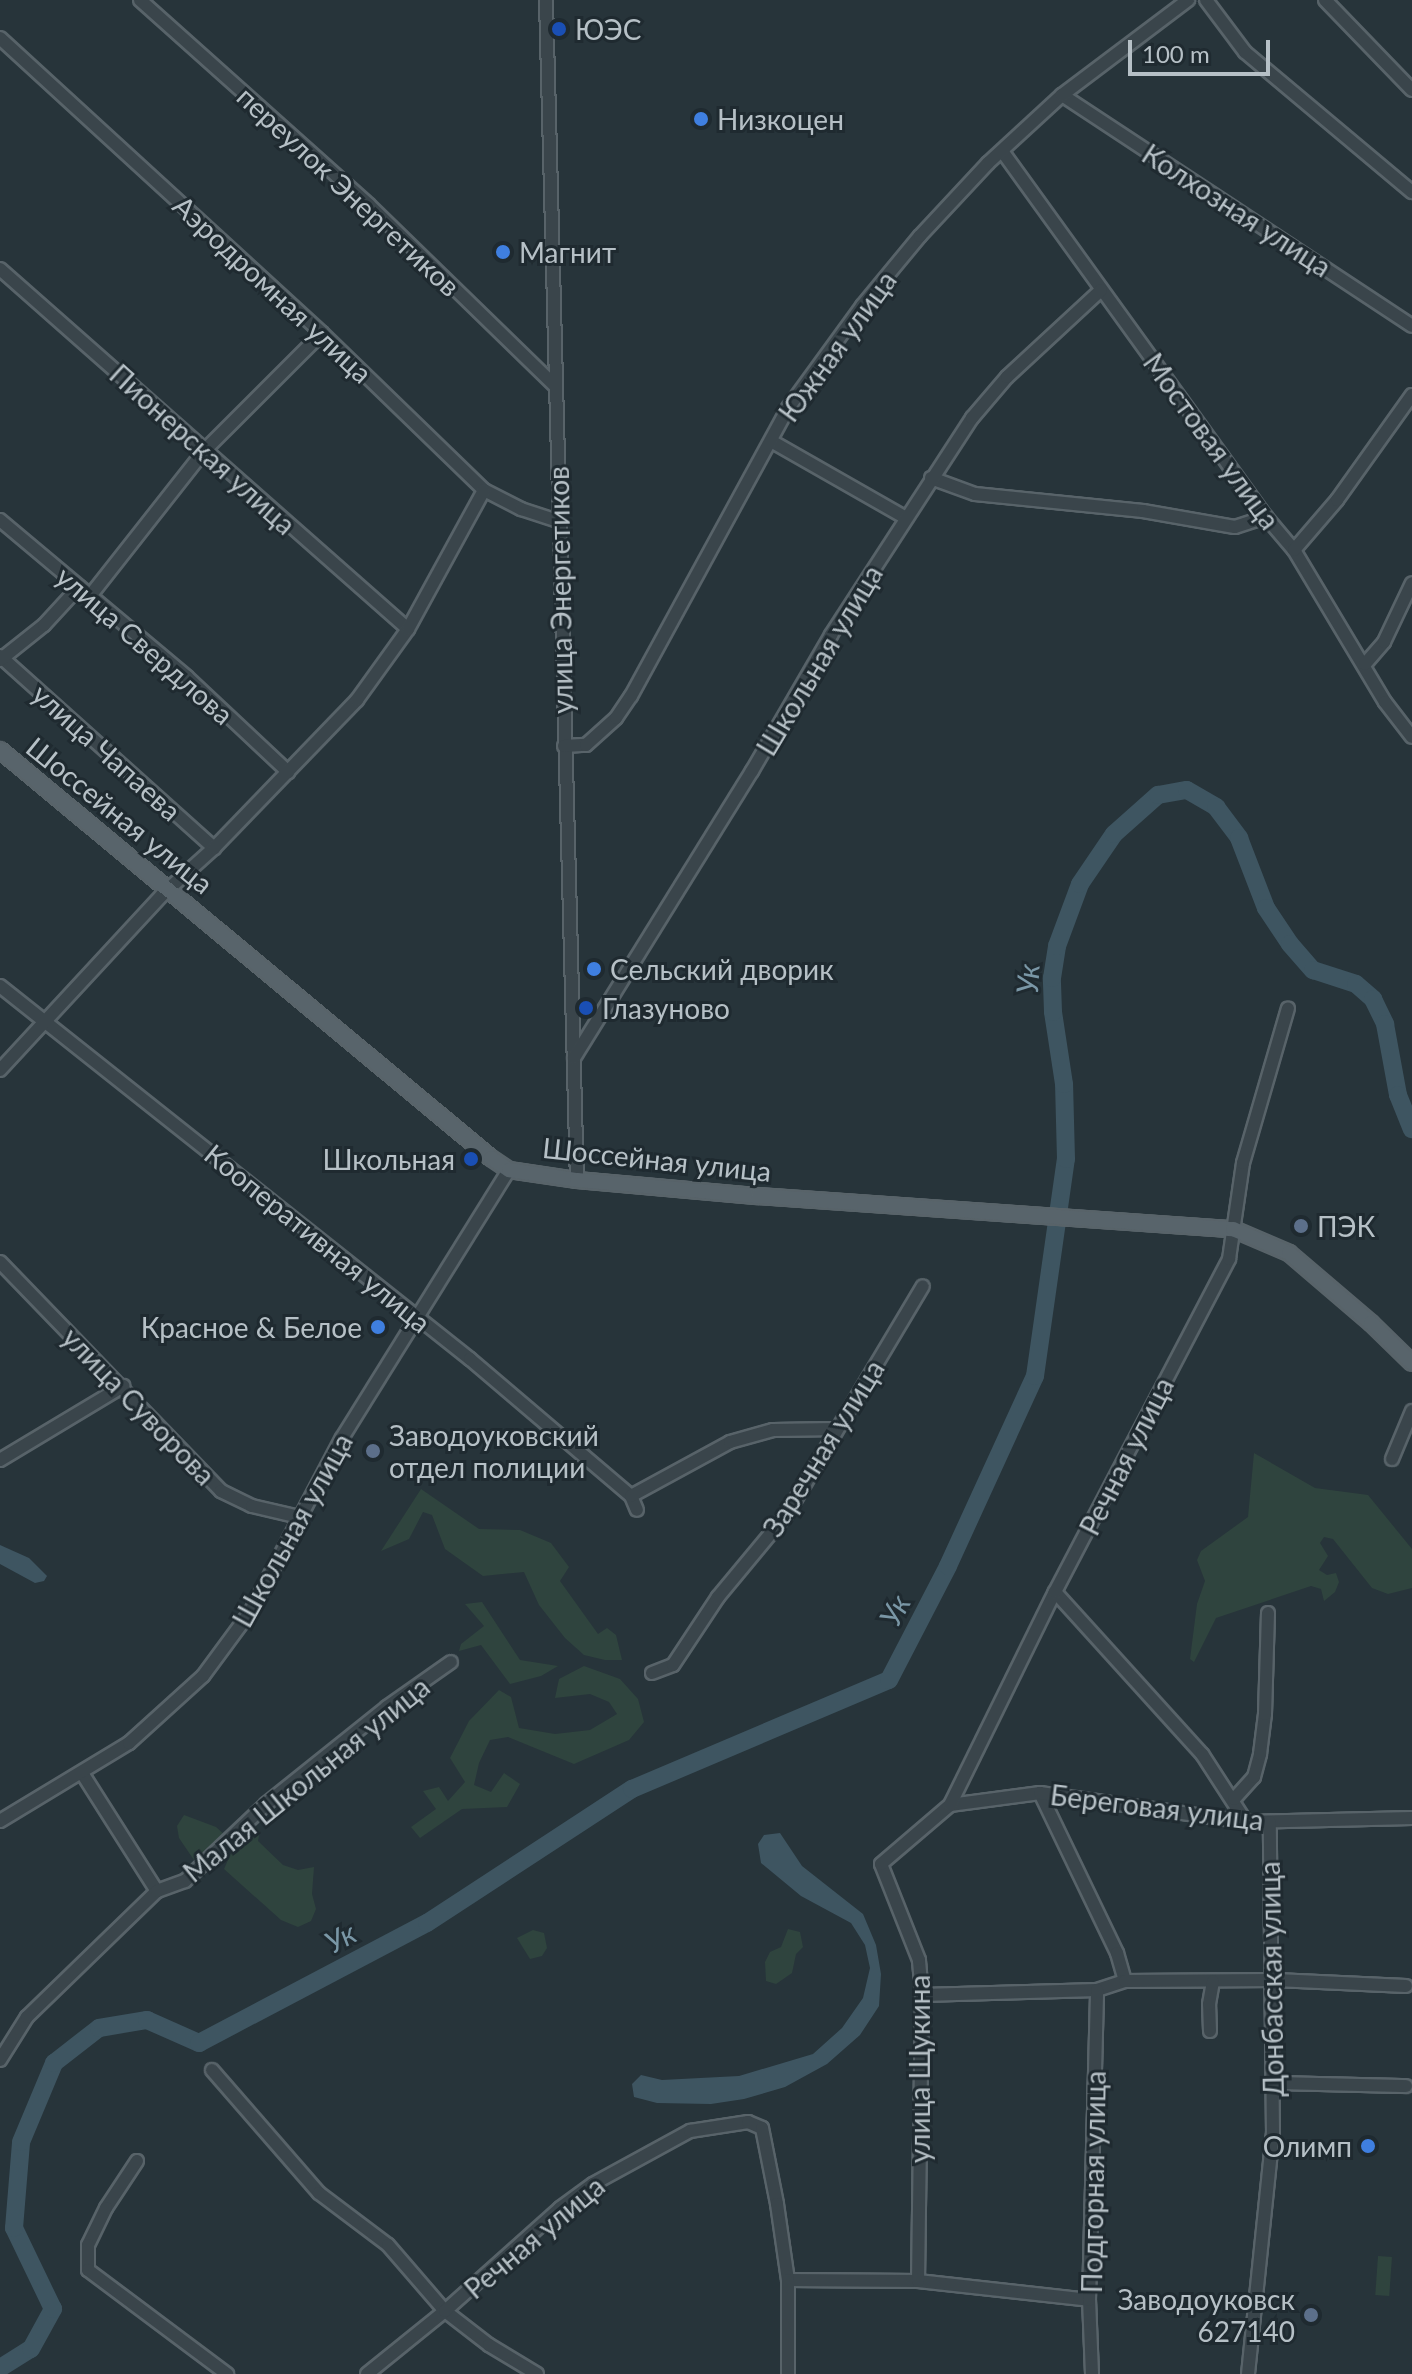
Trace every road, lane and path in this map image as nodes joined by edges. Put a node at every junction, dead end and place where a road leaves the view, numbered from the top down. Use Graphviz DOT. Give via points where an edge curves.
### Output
graph roads {
  1 [pos="140,0"];
  2 [pos="546,0"];
  3 [pos="1188,0"];
  4 [pos="1206,0"];
  5 [pos="1325,0"];
  6 [pos="0,38"];
  7 [pos="1412,90"];
  8 [pos="1062,95"];
  9 [pos="1002,151"];
  10 [pos="1412,192"];
  11 [pos="0,269"];
  12 [pos="1101,290"];
  13 [pos="1412,326"];
  14 [pos="322,333"];
  15 [pos="555,386"];
  16 [pos="1412,395"];
  17 [pos="771,441"];
  18 [pos="204,451"];
  19 [pos="931,478"];
  20 [pos="484,490"];
  21 [pos="1266,517"];
  22 [pos="906,518"];
  23 [pos="0,520"];
  24 [pos="557,521"];
  25 [pos="1294,550"];
  26 [pos="1412,583"];
  27 [pos="85,592"];
  28 [pos="408,629"];
  29 [pos="1,658"];
  30 [pos="1365,664"];
  31 [pos="1412,737"];
  32 [pos="564,746"];
  33 [pos="0,750"];
  34 [pos="288,772"];
  35 [pos="214,848"];
  36 [pos="170,889"];
  37 [pos="0,986"];
  38 [pos="1288,1008"];
  39 [pos="47,1021"];
  40 [pos="574,1059"];
  41 [pos="0,1070"];
  42 [pos="509,1170"];
  43 [pos="577,1180"];
  44 [pos="1233,1229"];
  45 [pos="0,1262"];
  46 [pos="923,1286"];
  47 [pos="417,1317"];
  48 [pos="1412,1363"];
  49 [pos="123,1386"];
  50 [pos="1412,1411"];
  51 [pos="837,1429"];
  52 [pos="1392,1459"];
  53 [pos="0,1460"];
  54 [pos="631,1496"];
  55 [pos="637,1510"];
  56 [pos="299,1517"];
  57 [pos="1055,1592"];
  58 [pos="1268,1613"];
  59 [pos="451,1662"];
  60 [pos="652,1673"];
  61 [pos="82,1773"];
  62 [pos="1040,1793"];
  63 [pos="1234,1799"];
  64 [pos="950,1805"];
  65 [pos="1412,1818"];
  66 [pos="0,1821"];
  67 [pos="1246,1822"];
  68 [pos="1270,1822"];
  69 [pos="881,1864"];
  70 [pos="157,1891"];
  71 [pos="1272,1980"];
  72 [pos="1125,1981"];
  73 [pos="1213,1981"];
  74 [pos="1406,1986"];
  75 [pos="1097,1990"];
  76 [pos="922,1995"];
  77 [pos="1210,2031"];
  78 [pos="0,2060"];
  79 [pos="212,2070"];
  80 [pos="1273,2083"];
  81 [pos="1406,2086"];
  82 [pos="137,2161"];
  83 [pos="788,2280"];
  84 [pos="918,2281"];
  85 [pos="1089,2300"];
  86 [pos="445,2311"];
  87 [pos="227,2374"];
  88 [pos="367,2374"];
  89 [pos="537,2374"];
  90 [pos="788,2374"];
  91 [pos="1092,2374"];
  92 [pos="1248,2374"];
  1 -- 15 [label="street, переулок Энергетиков" via="369,205"];
  2 -- 15 [label="street, улица Энергетиков"];
  3 -- 8 [label="street, Южная улица"];
  4 -- 10 [label="street" via="1245,52"];
  5 -- 7 [label="street"];
  6 -- 14 [label="street, Аэродромная улица"];
  8 -- 9 [label="street, Южная улица"];
  8 -- 13 [label="street, Колхозная улица"];
  9 -- 12 [label="street, Мостовая улица"];
  9 -- 17 [label="street, Южная улица" via="862,306 788,408"];
  11 -- 18 [label="street, Пионерская улица"];
  12 -- 19 [label="street, Школьная улица" via="1007,377"];
  12 -- 21 [label="street, Мостовая улица"];
  14 -- 18 [label="street"];
  14 -- 20 [label="street, Аэродромная улица"];
  15 -- 24 [label="street, улица Энергетиков"];
  16 -- 25 [label="street"];
  17 -- 22 [label="street"];
  17 -- 32 [label="street, Южная улица" via="631,696 586,745"];
  18 -- 27 [label="street"];
  18 -- 28 [label="street, Пионерская улица"];
  19 -- 21 [label="street" via="975,494 1143,511 1235,527"];
  19 -- 22 [label="street, Школьная улица"];
  20 -- 24 [label="street, Аэродромная улица"];
  20 -- 28 [label="street"];
  21 -- 25 [label="street, Мостовая улица"];
  22 -- 40 [label="street, Школьная улица"];
  23 -- 27 [label="street, улица Свердлова"];
  24 -- 32 [label="street, улица Энергетиков"];
  25 -- 30 [label="street, Мостовая улица"];
  26 -- 30 [label="street" via="1384,642"];
  27 -- 29 [label="street"];
  27 -- 34 [label="street, улица Свердлова" via="187,677"];
  28 -- 34 [label="street" via="357,700"];
  29 -- 35 [label="street, улица Чапаева"];
  30 -- 31 [label="street, Мостовая улица"];
  32 -- 40 [label="street, улица Энергетиков"];
  33 -- 36 [label="main road, Шоссейная улица"];
  34 -- 35 [label="street"];
  35 -- 36 [label="street"];
  36 -- 39 [label="street"];
  36 -- 42 [label="main road, Шоссейная улица"];
  37 -- 39 [label="street, Кооперативная улица"];
  38 -- 44 [label="street, Речная улица" via="1243,1163"];
  39 -- 41 [label="street"];
  39 -- 47 [label="street, Кооперативная улица"];
  40 -- 43 [label="street, улица Энергетиков"];
  42 -- 43 [label="main road, Шоссейная улица"];
  42 -- 47 [label="street, Школьная улица"];
  43 -- 44 [label="main road, Шоссейная улица"];
  44 -- 48 [label="main road, Шоссейная улица" via="1289,1253"];
  44 -- 57 [label="street, Речная улица" via="1229,1259"];
  45 -- 49 [label="street, улица Суворова"];
  46 -- 51 [label="street, Заречная улица"];
  47 -- 54 [label="street, Кооперативная улица"];
  47 -- 56 [label="street, Школьная улица"];
  49 -- 53 [label="street"];
  49 -- 56 [label="street, улица Суворова" via="221,1491 252,1506"];
  50 -- 52 [label="street"];
  51 -- 54 [label="street" via="773,1430 730,1442"];
  51 -- 60 [label="street, Заречная улица" via="787,1514 718,1597 673,1665"];
  54 -- 55 [label="street, Кооперативная улица"];
  56 -- 61 [label="street, Школьная улица" via="251,1611 203,1676 129,1743"];
  57 -- 63 [label="street" via="1202,1754"];
  57 -- 64 [label="street, Речная улица"];
  58 -- 63 [label="street" via="1260,1754 1254,1777"];
  59 -- 70 [label="street, Малая Школьная улица" via="266,1804 185,1881"];
  61 -- 66 [label="street, Школьная улица"];
  61 -- 70 [label="street, Малая Школьная улица"];
  62 -- 64 [label="street, Береговая улица"];
  62 -- 67 [label="street, Береговая улица"];
  62 -- 72 [label="street" via="1106,1928"];
  63 -- 67 [label="street"];
  64 -- 69 [label="street, Речная улица"];
  65 -- 68 [label="street, Береговая улица"];
  67 -- 68 [label="street, Береговая улица"];
  68 -- 71 [label="street, Донбасская улица"];
  69 -- 76 [label="street, улица Щукина" via="919,1960"];
  70 -- 78 [label="street, Малая Школьная улица" via="27,2017"];
  71 -- 73 [label="street"];
  71 -- 74 [label="street"];
  71 -- 80 [label="street, Донбасская улица"];
  72 -- 73 [label="street"];
  72 -- 75 [label="street"];
  73 -- 77 [label="street"];
  75 -- 76 [label="street"];
  75 -- 85 [label="street, Подгорная улица"];
  76 -- 84 [label="street, улица Щукина"];
  79 -- 86 [label="street" via="319,2193 388,2245"];
  80 -- 81 [label="street"];
  80 -- 92 [label="street, Донбасская улица" via="1273,2133"];
  82 -- 87 [label="street" via="88,2245 88,2270"];
  83 -- 84 [label="street"];
  83 -- 86 [label="street, Речная улица" via="762,2128 748,2122 690,2131 633,2159 560,2208"];
  83 -- 90 [label="street"];
  84 -- 85 [label="street"];
  85 -- 91 [label="street, Подгорная улица"];
  86 -- 88 [label="street, Речная улица"];
  86 -- 89 [label="street"];
}
